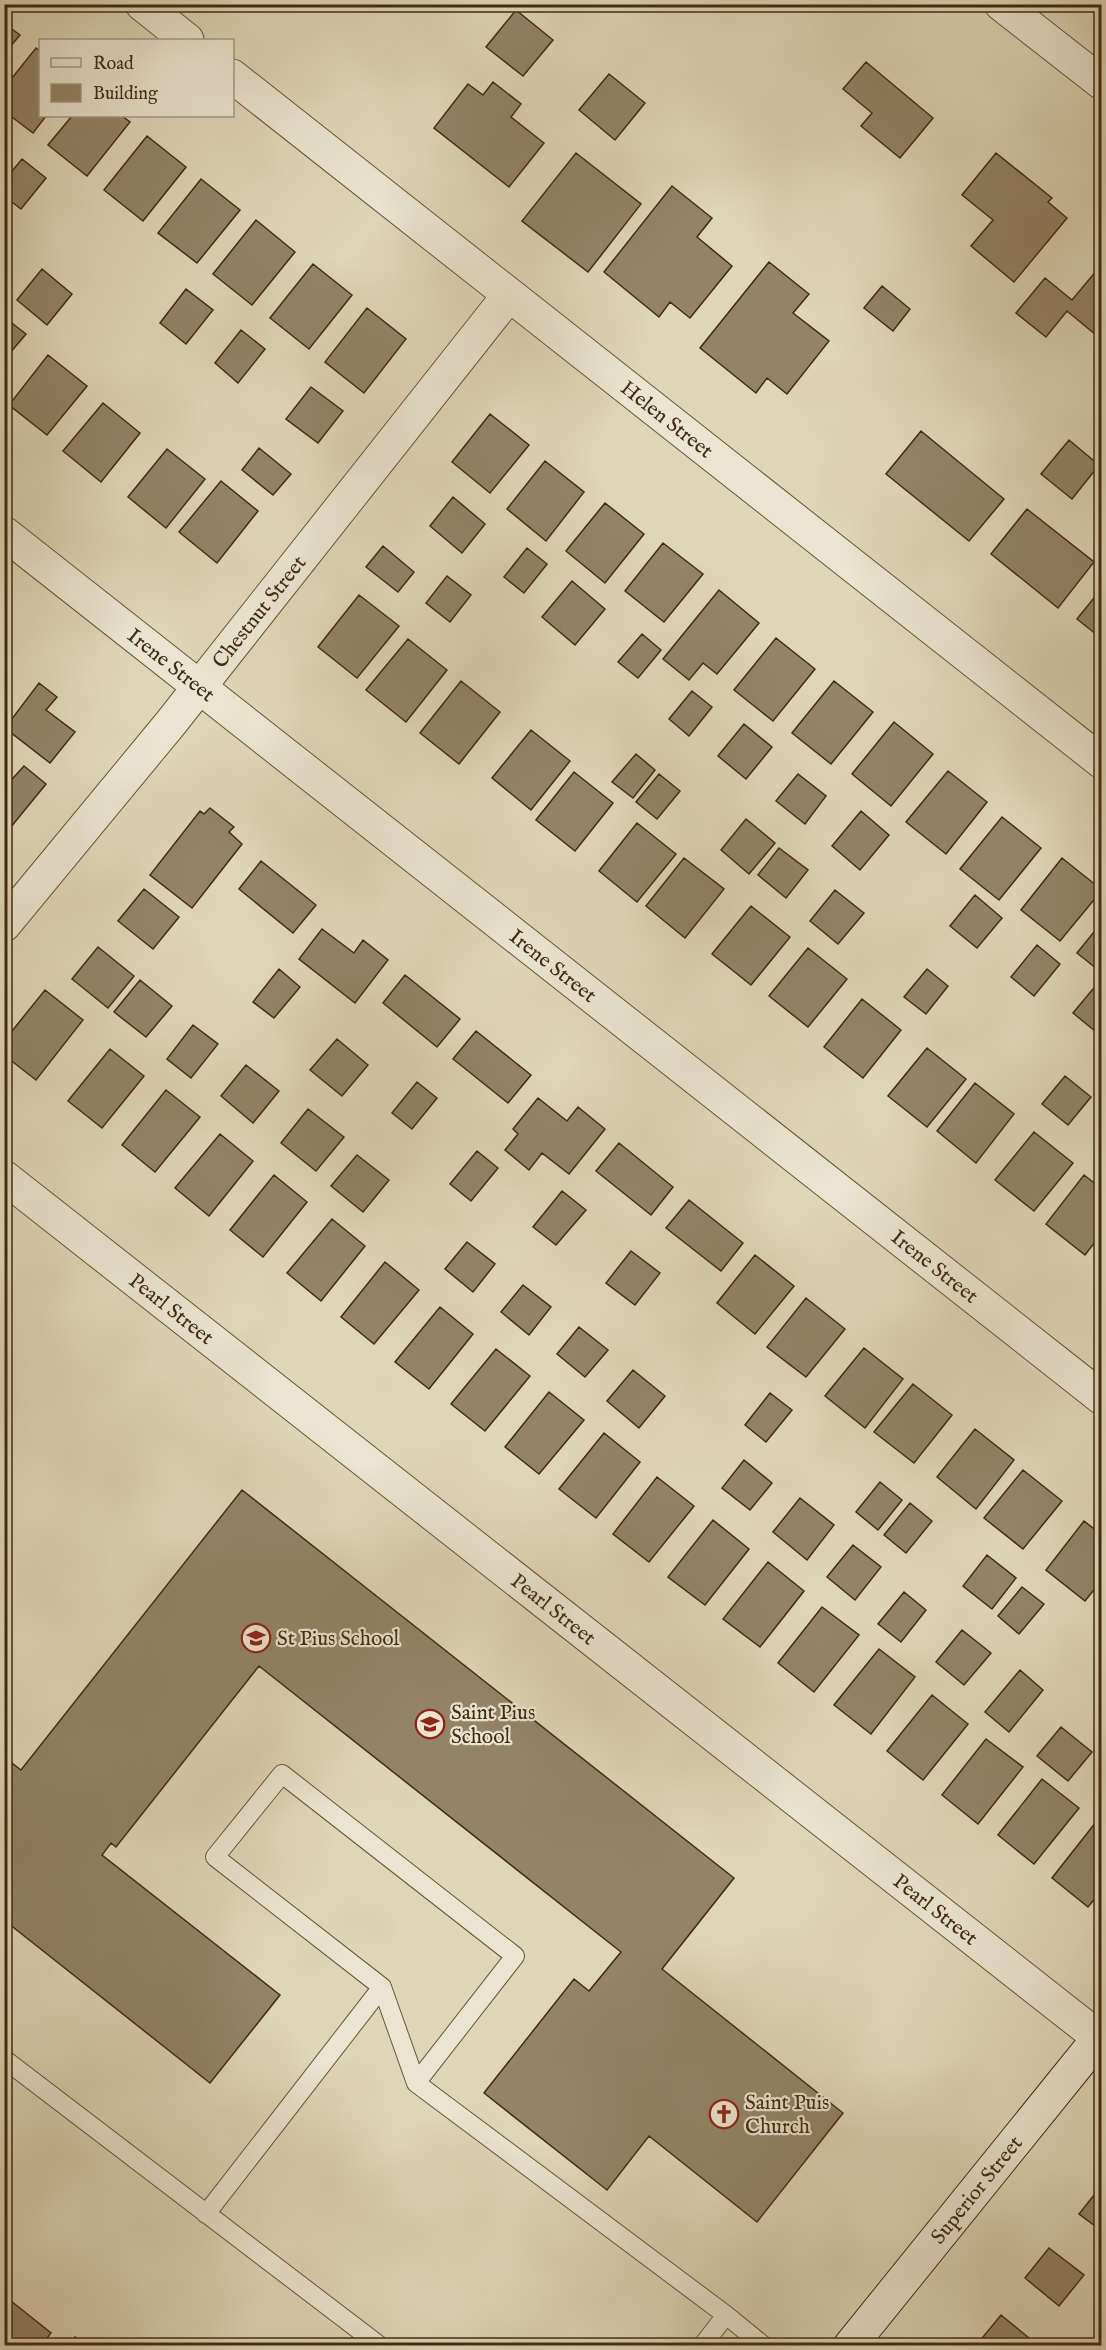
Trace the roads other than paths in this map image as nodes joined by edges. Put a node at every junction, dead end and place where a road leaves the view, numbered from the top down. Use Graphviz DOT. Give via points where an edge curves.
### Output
graph roads {
  1 [pos="141,4"];
  2 [pos="1001,4"];
  3 [pos="186,39"];
  4 [pos="234,78"];
  5 [pos="1101,83"];
  6 [pos="510,295"];
  7 [pos="4,533"];
  8 [pos="199,687"];
  9 [pos="1101,762"];
  10 [pos="4,925"];
  11 [pos="4,1177"];
  12 [pos="1101,1398"];
  13 [pos="382,1987"];
  14 [pos="1100,2037"];
  15 [pos="4,2059"];
  16 [pos="416,2083"];
  17 [pos="206,2214"];
  18 [pos="726,2315"];
  19 [pos="380,2346"];
  20 [pos="702,2346"];
  21 [pos="764,2346"];
  22 [pos="850,2346"];
  1 -- 3 [label="street"];
  2 -- 5 [label="street"];
  4 -- 6 [label="street, Helen Street"];
  6 -- 8 [label="street, Chestnut Street"];
  6 -- 9 [label="street, Helen Street"];
  7 -- 8 [label="street, Irene Street"];
  8 -- 10 [label="street, Chestnut Street"];
  8 -- 12 [label="street, Irene Street"];
  11 -- 14 [label="street, Pearl Street"];
  13 -- 16 [label="lane"];
  13 -- 16 [label="lane" via="215,1857 282,1774 515,1956"];
  13 -- 17 [label="lane"];
  14 -- 22 [label="street, Superior Street"];
  15 -- 17 [label="lane"];
  16 -- 18 [label="lane"];
  17 -- 19 [label="lane"];
  18 -- 20 [label="lane"];
  18 -- 21 [label="lane"];
}
